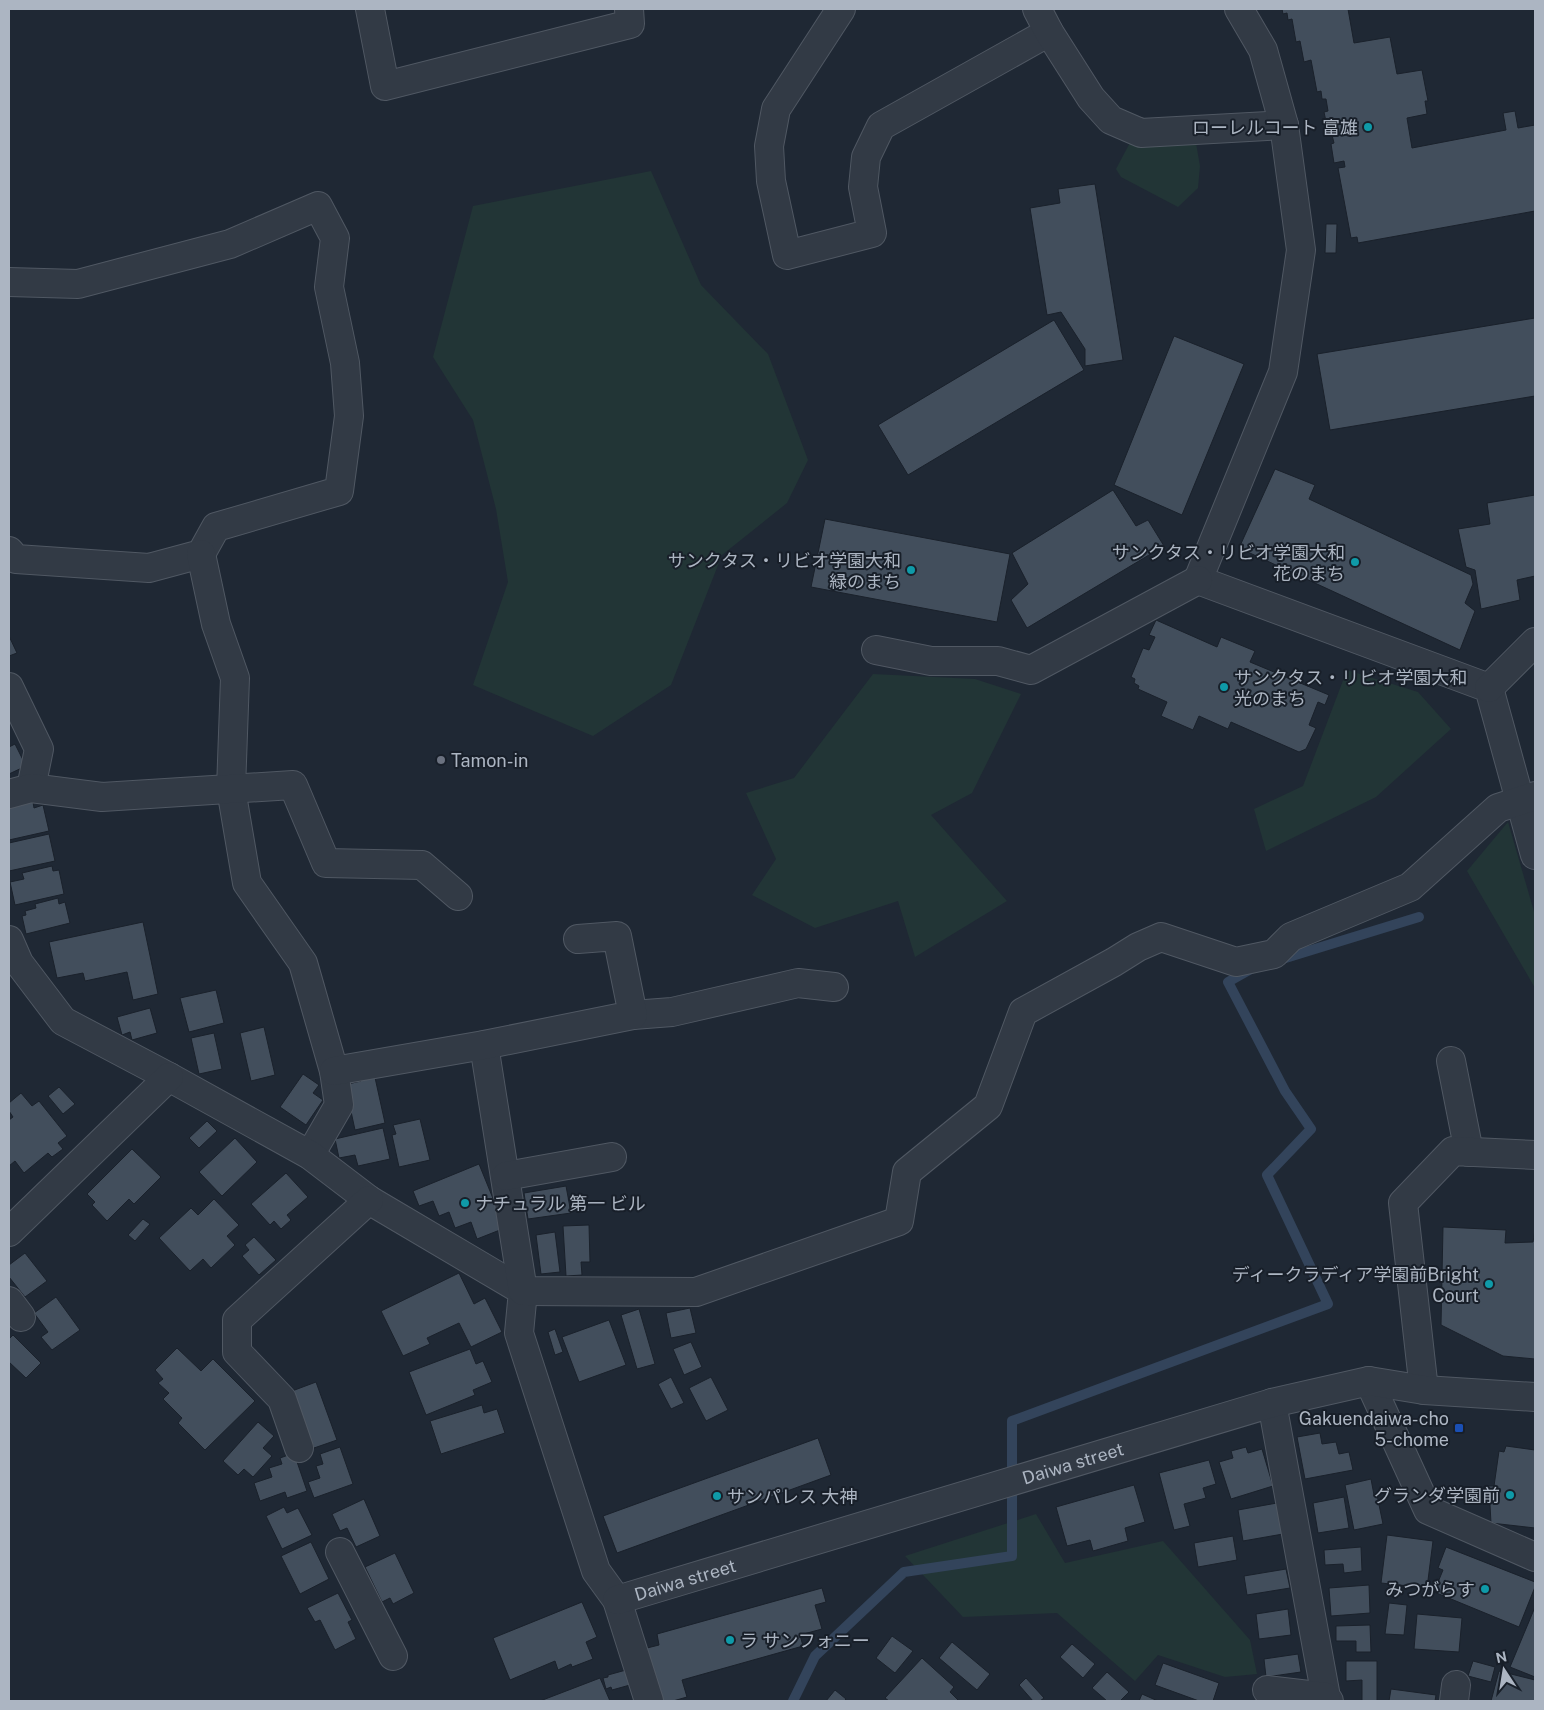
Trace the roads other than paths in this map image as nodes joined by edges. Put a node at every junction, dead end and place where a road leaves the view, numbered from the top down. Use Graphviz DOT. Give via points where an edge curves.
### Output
graph roads {
  1 [pos="370,9"];
  2 [pos="629,9"];
  3 [pos="841,9"];
  4 [pos="1239,9"];
  5 [pos="1043,20"];
  6 [pos="1284,125"];
  7 [pos="9,282"];
  8 [pos="9,550"];
  9 [pos="201,554"];
  10 [pos="1198,580"];
  11 [pos="1535,642"];
  12 [pos="876,650"];
  13 [pos="9,687"];
  14 [pos="1489,688"];
  15 [pos="231,789"];
  16 [pos="20,791"];
  17 [pos="1527,798"];
  18 [pos="1535,855"];
  19 [pos="458,896"];
  20 [pos="578,939"];
  21 [pos="9,940"];
  22 [pos="834,987"];
  23 [pos="633,1016"];
  24 [pos="484,1044"];
  25 [pos="1451,1061"];
  26 [pos="334,1071"];
  27 [pos="169,1077"];
  28 [pos="1469,1152"];
  29 [pos="1535,1154"];
  30 [pos="310,1156"];
  31 [pos="612,1157"];
  32 [pos="506,1176"];
  33 [pos="369,1200"];
  34 [pos="9,1232"];
  35 [pos="523,1292"];
  36 [pos="1369,1380"];
  37 [pos="1424,1390"];
  38 [pos="1535,1397"];
  39 [pos="1272,1403"];
  40 [pos="299,1448"];
  41 [pos="340,1552"];
  42 [pos="1535,1557"];
  43 [pos="617,1600"];
  44 [pos="393,1656"];
  45 [pos="1266,1690"];
  46 [pos="1328,1699"];
  47 [pos="649,1701"];
  1 -- 2 [label="street" via="385,86 630,24"];
  3 -- 5 [label="street" via="776,108 769,146 771,181 787,255 872,233 863,187 866,157 881,126"];
  4 -- 6 [label="street" via="1263,50"];
  5 -- 6 [label="street" via="1091,98 1111,120 1141,133"];
  6 -- 10 [label="street" via="1301,250 1283,372"];
  7 -- 9 [label="street" via="78,284 230,244 318,206 335,238 328,287 345,363 349,416 338,491 216,527"];
  8 -- 9 [label="street" via="16,559 149,568"];
  9 -- 15 [label="street" via="216,624 235,678"];
  10 -- 12 [label="street" via="1031,670 998,660 932,661"];
  10 -- 14 [label="street"];
  11 -- 14 [label="street"];
  13 -- 16 [label="street" via="39,749"];
  14 -- 17 [label="street"];
  15 -- 16 [label="street" via="102,798"];
  15 -- 19 [label="street" via="293,785 326,863 422,865"];
  15 -- 26 [label="street" via="247,883 303,963"];
  17 -- 18 [label="street"];
  17 -- 35 [label="street" via="1498,808 1410,887 1291,936 1274,954 1236,962 1160,937 1023,1012 988,1106 907,1172 899,1221 696,1292"];
  20 -- 23 [label="street" via="617,936"];
  21 -- 27 [label="street" via="19,963 63,1021"];
  22 -- 23 [label="street" via="798,982 672,1012"];
  23 -- 24 [label="street"];
  24 -- 26 [label="street"];
  24 -- 32 [label="street"];
  25 -- 28 [label="street"];
  26 -- 30 [label="street" via="339,1105"];
  27 -- 30 [label="street"];
  27 -- 34 [label="street"];
  28 -- 29 [label="street"];
  28 -- 37 [label="street" via="1453,1151 1403,1203"];
  30 -- 33 [label="street"];
  31 -- 32 [label="street"];
  32 -- 35 [label="street"];
  33 -- 35 [label="street"];
  33 -- 40 [label="street" via="237,1320 238,1352 282,1400"];
  35 -- 43 [label="street" via="519,1333 596,1571"];
  36 -- 37 [label="street, Daiwa street"];
  36 -- 39 [label="street, Daiwa street"];
  36 -- 42 [label="street" via="1428,1510"];
  37 -- 38 [label="street, Daiwa street"];
  39 -- 43 [label="street, Daiwa street"];
  39 -- 46 [label="street"];
  41 -- 44 [label="street"];
  43 -- 47 [label="street"];
  45 -- 46 [label="street"];
}
